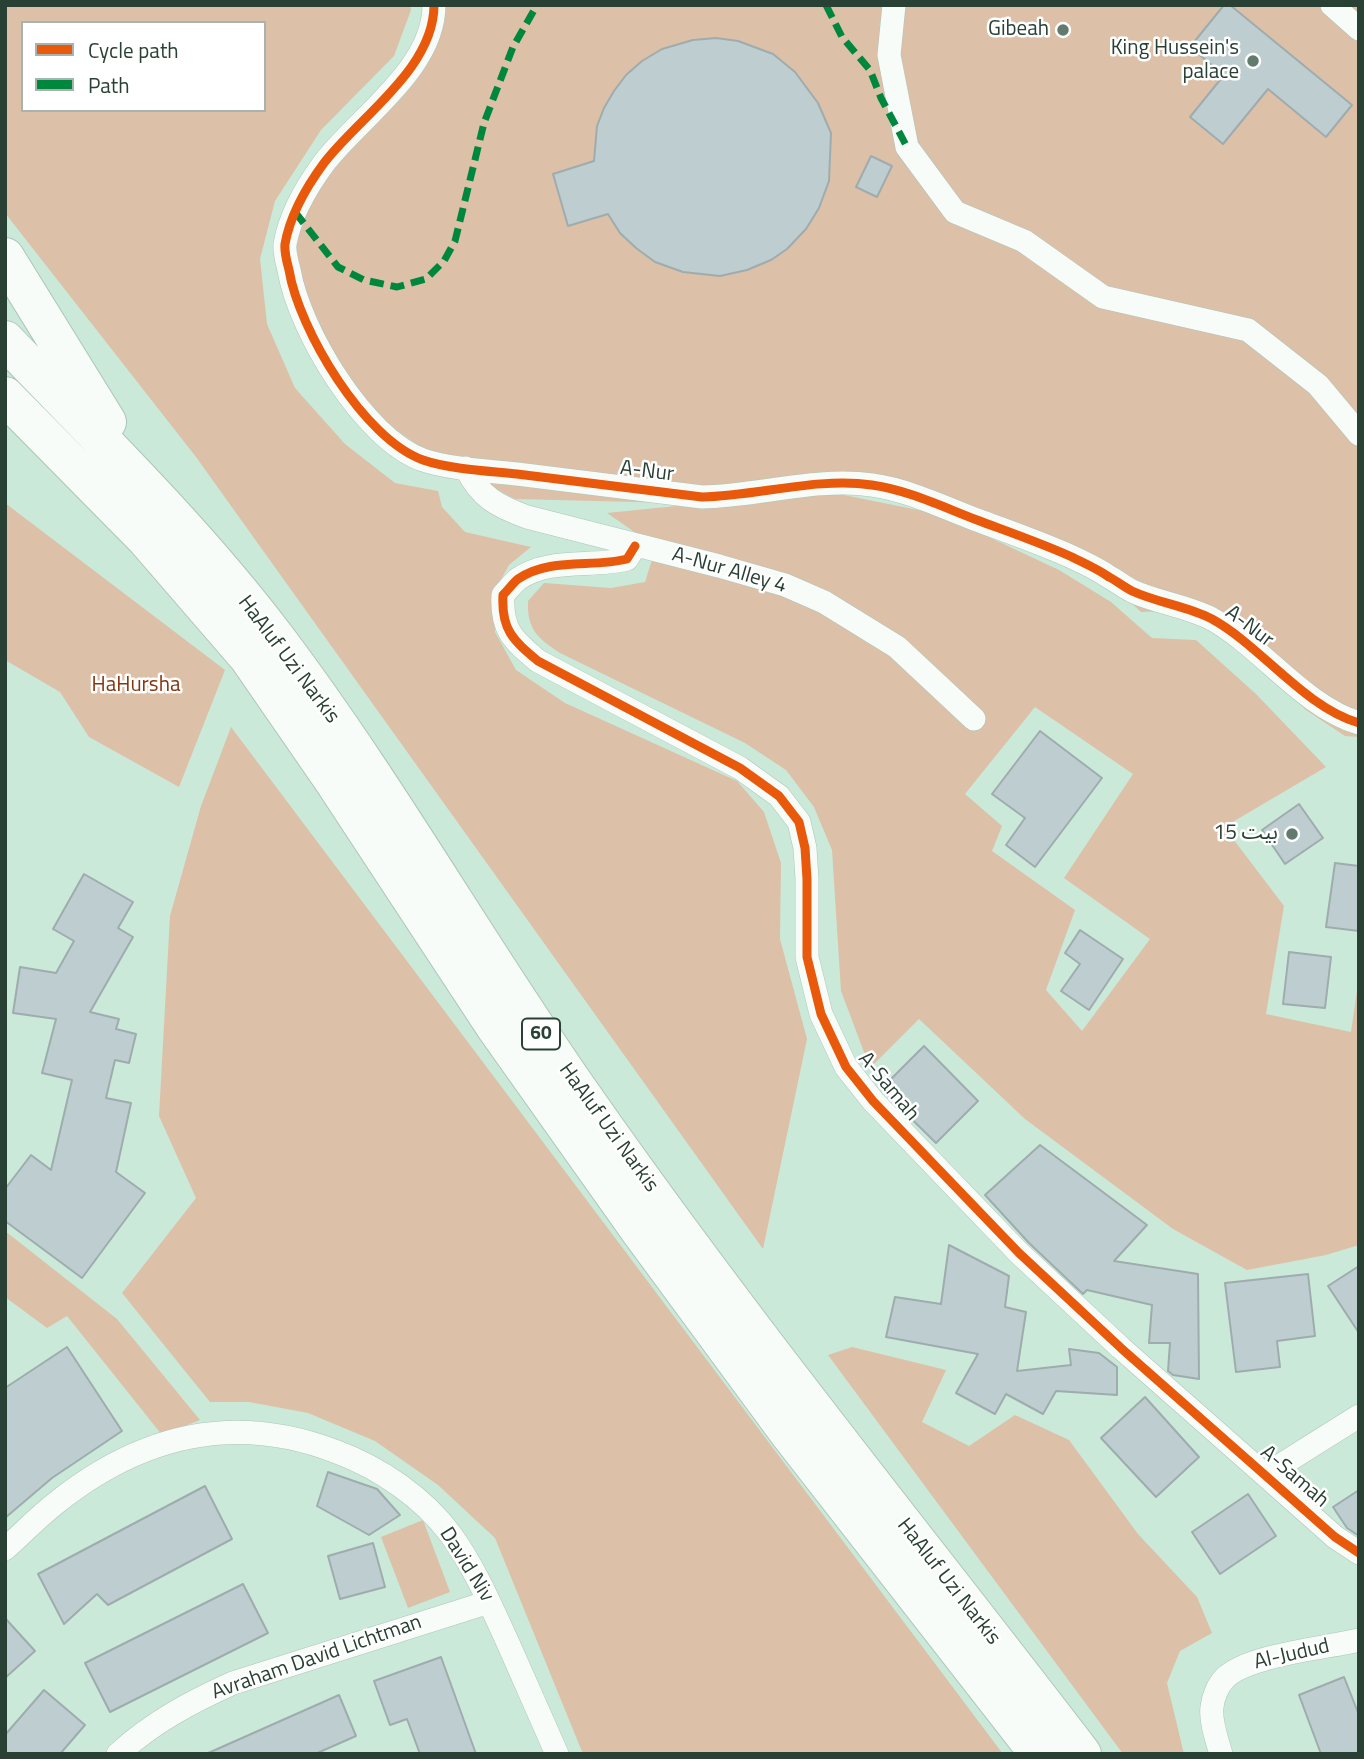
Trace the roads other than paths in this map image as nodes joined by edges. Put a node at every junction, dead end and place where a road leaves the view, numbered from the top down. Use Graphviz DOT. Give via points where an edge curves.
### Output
graph roads {
  1 [pos="433,5"];
  2 [pos="894,5"];
  3 [pos="1332,5"];
  4 [pos="1359,29"];
  5 [pos="5,257"];
  6 [pos="5,340"];
  7 [pos="10,402"];
  8 [pos="1359,434"];
  9 [pos="466,468"];
  10 [pos="166,507"];
  11 [pos="635,545"];
  12 [pos="974,719"];
  13 [pos="1359,723"];
  14 [pos="1359,1416"];
  15 [pos="1265,1475"];
  16 [pos="5,1549"];
  17 [pos="1359,1553"];
  18 [pos="489,1602"];
  19 [pos="1359,1640"];
  20 [pos="1063,1748"];
  21 [pos="118,1754"];
  22 [pos="557,1754"];
  23 [pos="1221,1754"];
  1 -- 9 [label="street, A-Nur" via="428,35 416,61 324,164 295,212 285,247 291,285 305,323 341,385 380,432 401,447 423,460"];
  2 -- 8 [label="street" via="889,55 907,147 956,212 1024,241 1103,297 1248,330 1318,385"];
  3 -- 4 [label="street"];
  5 -- 10 [label="highway" via="101,413"];
  6 -- 10 [label="highway, HaAluf Uzi Narkis / 60"];
  7 -- 20 [label="highway, HaAluf Uzi Narkis / 60" via="147,540 248,657 496,1028 788,1432"];
  9 -- 11 [label="street, A-Nur Alley 4" via="485,497 506,509"];
  9 -- 13 [label="street, A-Nur" via="702,497 831,484 872,485 912,495 1072,557 1128,590 1214,620 1325,706"];
  10 -- 20 [label="highway, HaAluf Uzi Narkis / 60" via="282,647 585,1100"];
  11 -- 12 [label="street, A-Nur Alley 4" via="785,585 824,602 897,647"];
  11 -- 15 [label="street, A-Samah" via="627,559 541,569 518,579 503,595 502,612 513,640 538,660 740,768 779,796 799,822 806,869 807,957 821,1014 846,1067 1019,1253"];
  14 -- 15 [label="street"];
  15 -- 17 [label="street, A-Samah"];
  16 -- 18 [label="street, David Niv" via="55,1504 125,1458 198,1434 276,1435 353,1457 419,1501 450,1533"];
  18 -- 21 [label="street, Avraham David Lichtman" via="233,1683 161,1720"];
  18 -- 22 [label="street, David Niv"];
  19 -- 23 [label="street, Al-Judud" via="1265,1659 1225,1677 1211,1710"];
}
